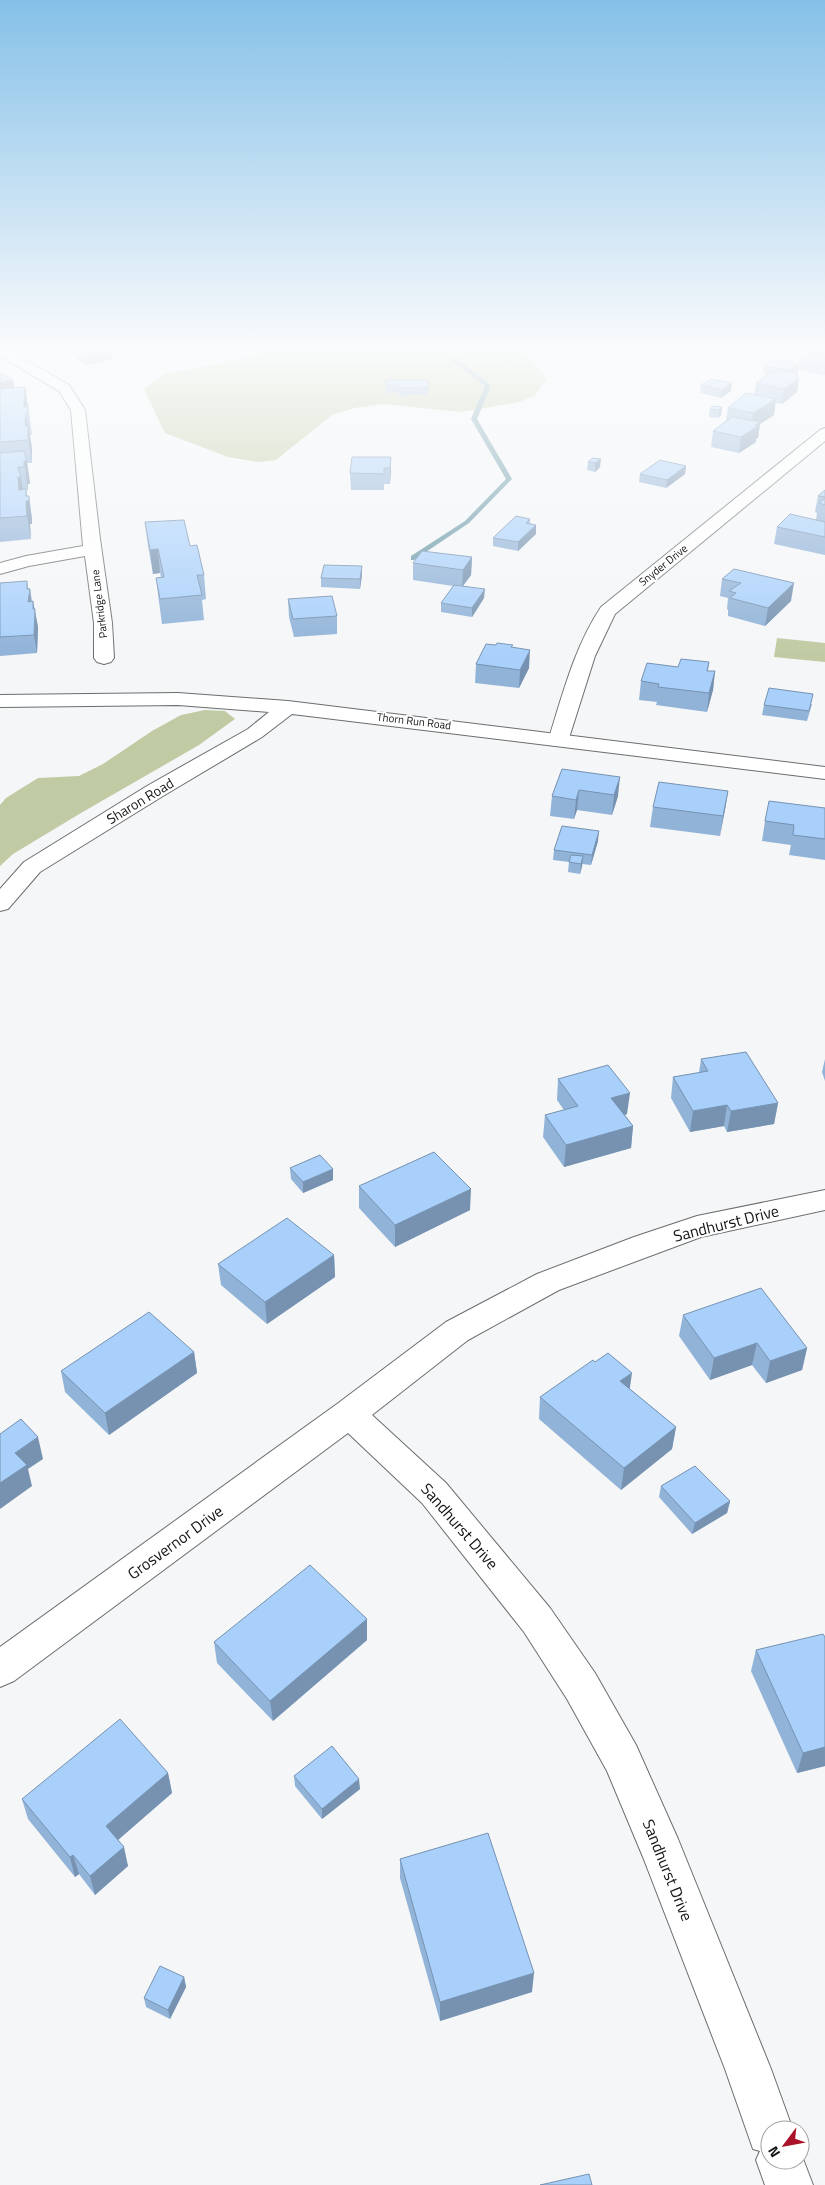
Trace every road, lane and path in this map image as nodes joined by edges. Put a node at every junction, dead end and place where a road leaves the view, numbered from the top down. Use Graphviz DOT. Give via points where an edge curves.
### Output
graph roads {
  1 [pos="82,452"];
  2 [pos="802,452"];
  3 [pos="92,550"];
  4 [pos="0,569"];
  5 [pos="104,658"];
  6 [pos="0,701"];
  7 [pos="288,706"];
  8 [pos="559,738"];
  9 [pos="825,773"];
  10 [pos="0,904"];
  11 [pos="825,1200"];
  12 [pos="350,1414"];
  13 [pos="0,1669"];
  14 [pos="766,2120"];
  15 [pos="784,2170"];
  16 [pos="789,2185"];
  1 -- 3 [label="street, Parkridge Lane"];
  2 -- 8 [label="street, Snyder Drive" via="608,612 600,623 579,676"];
  3 -- 4 [label="street, Parkridge Lane" via="26,561"];
  3 -- 5 [label="street, Parkridge Lane" via="103,623"];
  6 -- 7 [label="street, Thorn Run Road" via="178,698"];
  7 -- 8 [label="street, Thorn Run Road"];
  7 -- 10 [label="street, Sharon Road" via="255,733 32,868"];
  8 -- 9 [label="street, Thorn Run Road"];
  11 -- 12 [label="street, Sandhurst Drive" via="697,1227 548,1282 458,1332"];
  12 -- 13 [label="street, Grosvernor Drive"];
  12 -- 14 [label="street, Sandhurst Drive" via="434,1493 538,1620 581,1686 622,1759 664,1854"];
  15 -- 16 [label="street"];
}
